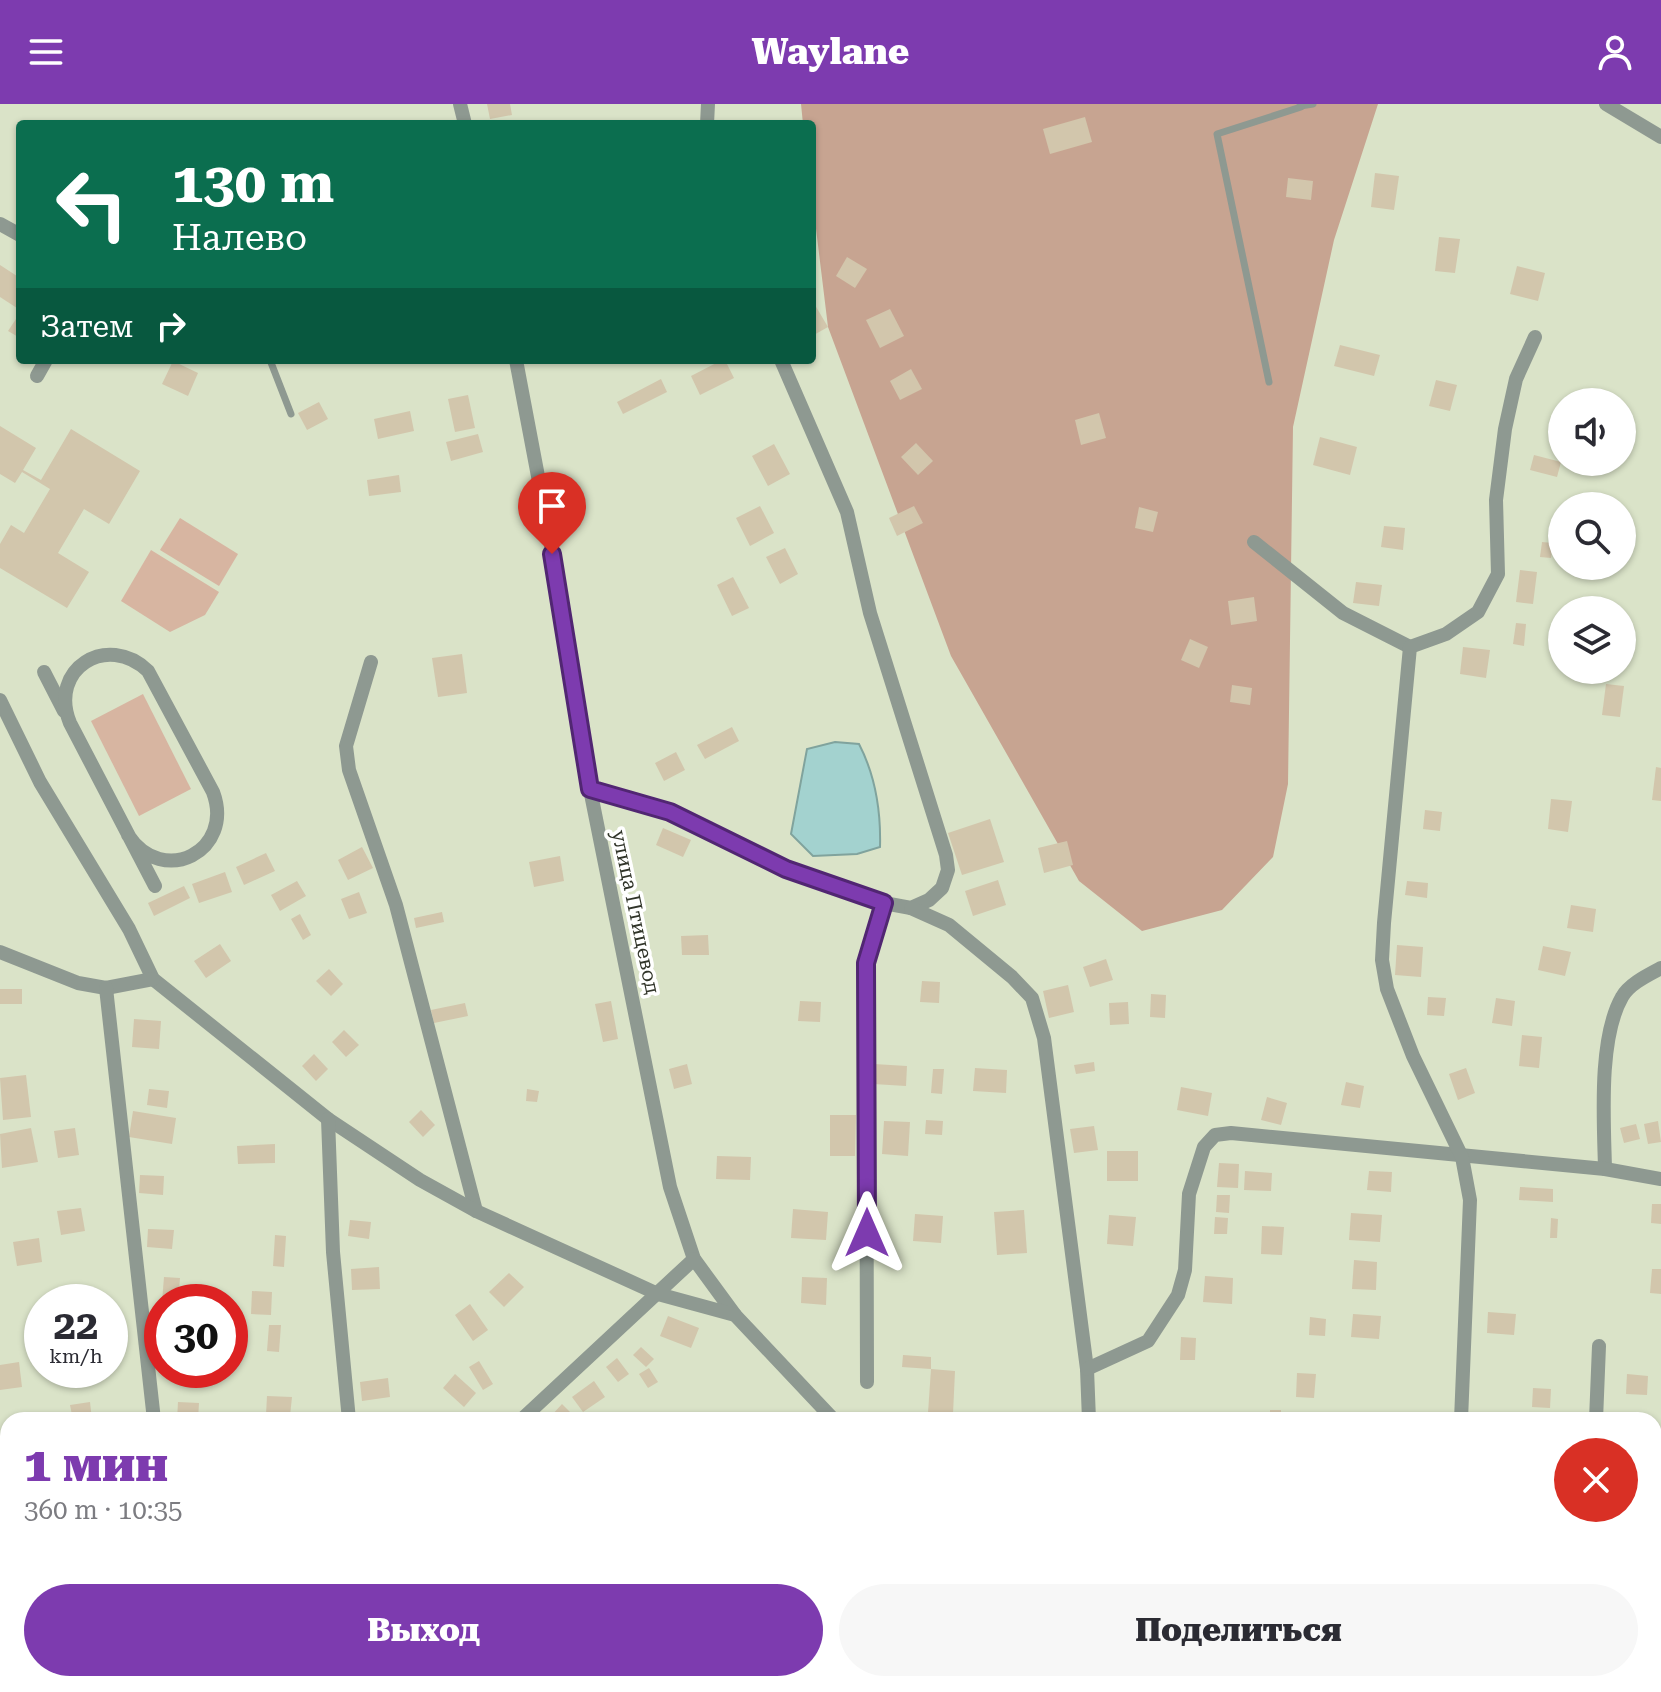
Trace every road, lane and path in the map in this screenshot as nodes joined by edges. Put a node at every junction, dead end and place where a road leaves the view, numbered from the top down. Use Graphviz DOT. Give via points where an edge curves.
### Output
graph roads {
  1 [pos="1313,104"];
  2 [pos="1606,104"];
  3 [pos="1300,106"];
  4 [pos="1661,137"];
  5 [pos="1535,337"];
  6 [pos="44,364"];
  7 [pos="272,364"];
  8 [pos="517,364"];
  9 [pos="783,364"];
  10 [pos="37,376"];
  11 [pos="1269,382"];
  12 [pos="291,414"];
  13 [pos="1254,542"];
  14 [pos="1410,647"];
  15 [pos="371,662"];
  16 [pos="44,672"];
  17 [pos="0,700"];
  18 [pos="70,723"];
  19 [pos="590,789"];
  20 [pos="128,835"];
  21 [pos="155,886"];
  22 [pos="884,903"];
  23 [pos="911,908"];
  24 [pos="0,952"];
  25 [pos="1661,968"];
  26 [pos="153,979"];
  27 [pos="106,988"];
  28 [pos="328,1119"];
  29 [pos="1462,1157"];
  30 [pos="1605,1169"];
  31 [pos="1661,1179"];
  32 [pos="476,1211"];
  33 [pos="694,1259"];
  34 [pos="658,1294"];
  35 [pos="735,1315"];
  36 [pos="1599,1346"];
  37 [pos="1087,1369"];
  38 [pos="867,1382"];
  39 [pos="153,1412"];
  40 [pos="348,1412"];
  41 [pos="530,1412"];
  42 [pos="826,1412"];
  43 [pos="1089,1412"];
  44 [pos="1461,1412"];
  45 [pos="1596,1412"];
  1 -- 3 [label="lane"];
  2 -- 4 [label="street"];
  3 -- 11 [label="lane" via="1217,134"];
  5 -- 14 [label="street" via="1516,379 1505,429 1496,500 1498,574 1478,612 1446,634"];
  6 -- 10 [label="street"];
  7 -- 12 [label="lane"];
  8 -- 19 [label="street, улица Птицевод"];
  9 -- 23 [label="street" via="847,512 870,613 946,855 942,888"];
  13 -- 14 [label="street" via="1343,613"];
  14 -- 29 [label="street" via="1382,960 1387,989 1413,1056"];
  15 -- 32 [label="street" via="346,746 349,770 396,905"];
  16 -- 18 [label="street"];
  17 -- 26 [label="street" via="40,782 129,929"];
  18 -- 20 [label="street"];
  18 -- 20 [label="street" via="65,692 81,665 100,655 132,658 154,679 213,792 217,823 208,842 192,856 172,861 151,857"];
  19 -- 22 [label="street" via="670,812 786,869"];
  19 -- 33 [label="street, улица Птицевод" via="670,1187"];
  20 -- 21 [label="street"];
  22 -- 23 [label="street"];
  22 -- 38 [label="street" via="866,963"];
  23 -- 37 [label="street" via="949,925 1032,998 1044,1038"];
  24 -- 27 [label="street" via="78,983"];
  25 -- 30 [label="street" via="1622,996 1610,1031"];
  26 -- 27 [label="street"];
  26 -- 28 [label="street"];
  27 -- 39 [label="street"];
  28 -- 32 [label="street"];
  28 -- 40 [label="street" via="333,1252"];
  29 -- 30 [label="street"];
  29 -- 37 [label="street" via="1215,1135 1204,1147 1189,1194 1185,1270 1178,1295 1148,1341"];
  29 -- 44 [label="street" via="1470,1200"];
  30 -- 31 [label="street"];
  32 -- 34 [label="street"];
  33 -- 34 [label="street"];
  33 -- 35 [label="street, улица Птицевод"];
  34 -- 35 [label="street"];
  34 -- 41 [label="street"];
  35 -- 42 [label="street, улица Птицевод"];
  36 -- 45 [label="street"];
  37 -- 43 [label="street"];
}
